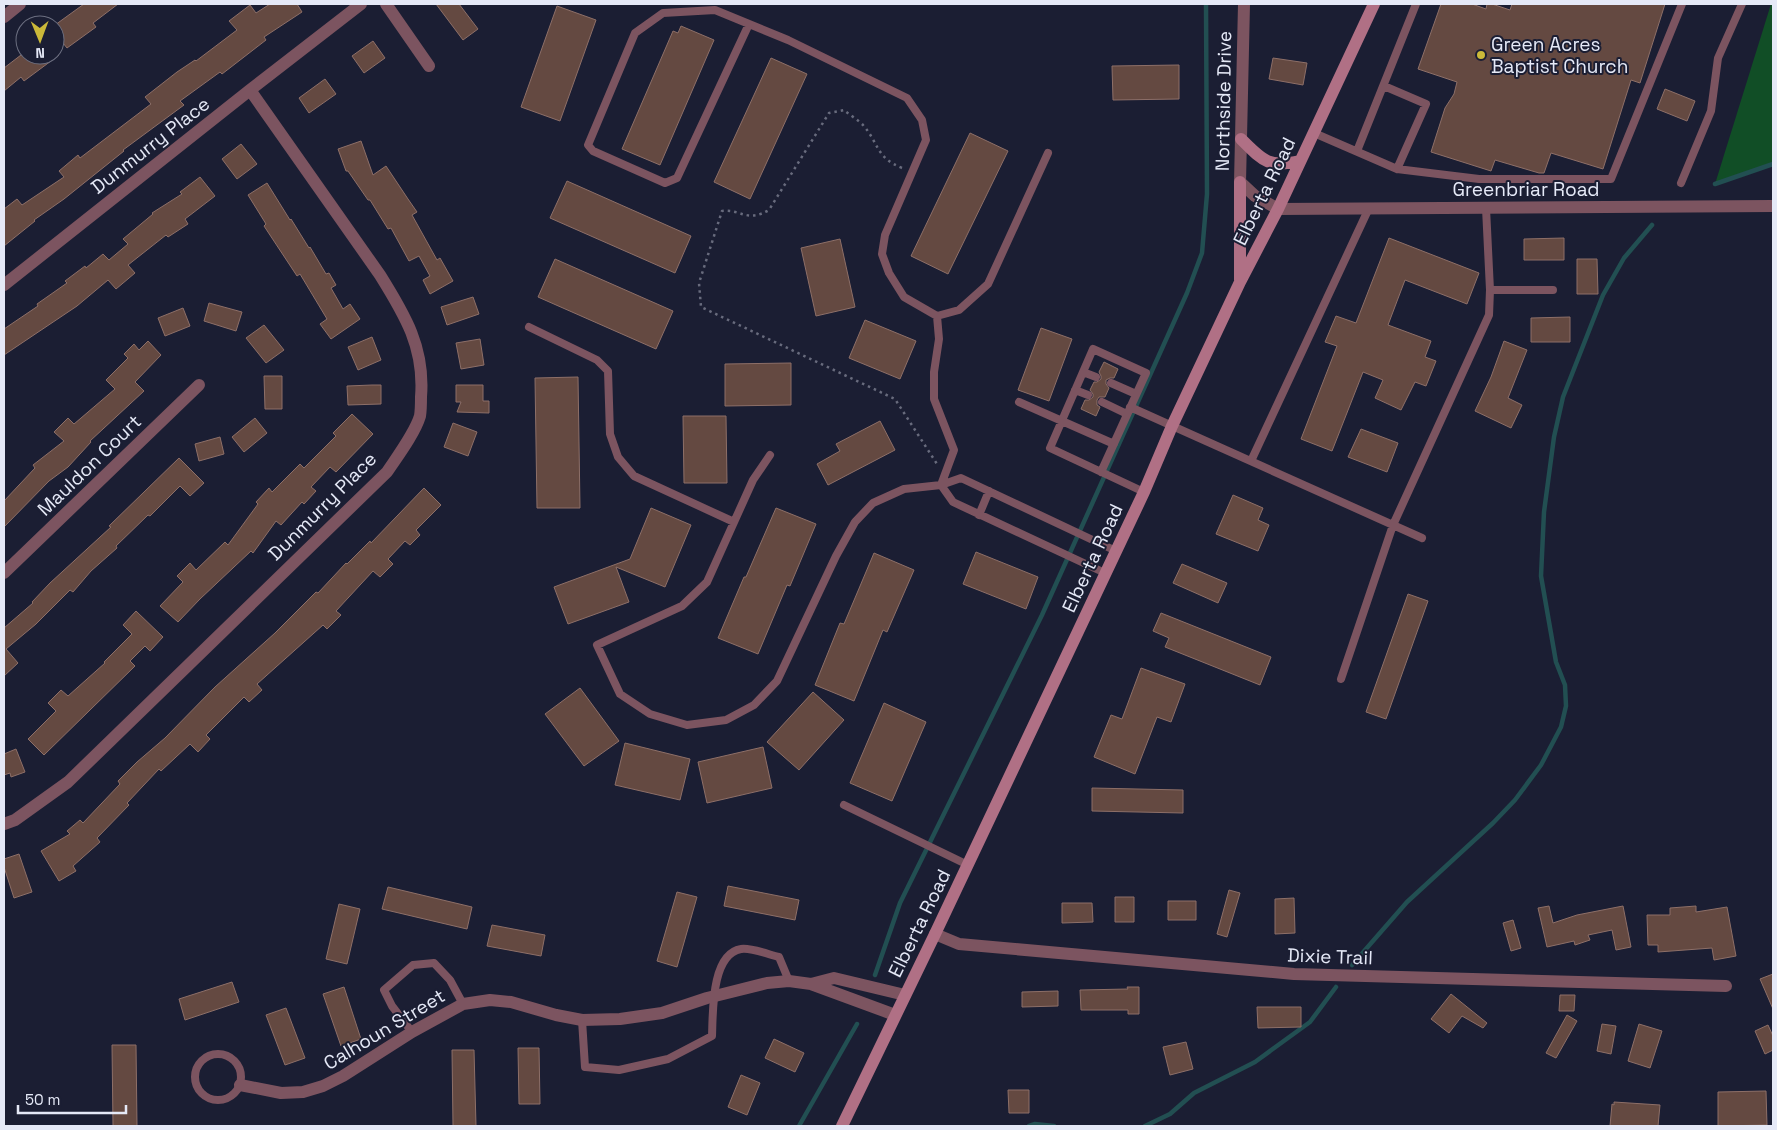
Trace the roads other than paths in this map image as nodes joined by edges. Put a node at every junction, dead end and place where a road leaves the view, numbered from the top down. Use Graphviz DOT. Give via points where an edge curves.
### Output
graph roads {
  1 [pos="20,4"];
  2 [pos="361,4"];
  3 [pos="386,4"];
  4 [pos="1244,4"];
  5 [pos="1374,4"];
  6 [pos="1416,4"];
  7 [pos="1682,4"];
  8 [pos="1742,4"];
  9 [pos="4,17"];
  10 [pos="749,24"];
  11 [pos="428,66"];
  12 [pos="1384,86"];
  13 [pos="250,90"];
  14 [pos="1314,133"];
  15 [pos="1241,138"];
  16 [pos="1357,151"];
  17 [pos="1048,153"];
  18 [pos="1300,161"];
  19 [pos="1398,169"];
  20 [pos="1240,182"];
  21 [pos="1681,183"];
  22 [pos="1773,206"];
  23 [pos="1369,208"];
  24 [pos="1486,208"];
  25 [pos="1278,209"];
  26 [pos="1240,282"];
  27 [pos="4,285"];
  28 [pos="1490,290"];
  29 [pos="1554,290"];
  30 [pos="937,316"];
  31 [pos="529,327"];
  32 [pos="1083,372"];
  33 [pos="1096,377"];
  34 [pos="1112,383"];
  35 [pos="199,385"];
  36 [pos="1075,390"];
  37 [pos="1136,394"];
  38 [pos="1088,395"];
  39 [pos="1019,402"];
  40 [pos="1102,402"];
  41 [pos="1129,410"];
  42 [pos="1062,420"];
  43 [pos="1172,426"];
  44 [pos="1114,444"];
  45 [pos="770,455"];
  46 [pos="1250,462"];
  47 [pos="1101,472"];
  48 [pos="941,485"];
  49 [pos="989,491"];
  50 [pos="1144,492"];
  51 [pos="979,515"];
  52 [pos="734,522"];
  53 [pos="1392,525"];
  54 [pos="1422,538"];
  55 [pos="1116,551"];
  56 [pos="4,573"];
  57 [pos="1105,574"];
  58 [pos="1341,680"];
  59 [pos="844,805"];
  60 [pos="4,824"];
  61 [pos="968,865"];
  62 [pos="935,934"];
  63 [pos="790,981"];
  64 [pos="811,984"];
  65 [pos="1726,986"];
  66 [pos="905,995"];
  67 [pos="713,997"];
  68 [pos="463,1004"];
  69 [pos="895,1015"];
  70 [pos="582,1020"];
  71 [pos="412,1032"];
  72 [pos="240,1085"];
  73 [pos="842,1126"];
  1 -- 9 [label="street"];
  2 -- 13 [label="street, Dunmurry Place"];
  3 -- 11 [label="street"];
  4 -- 15 [label="street, Northside Drive"];
  5 -- 14 [label="street, Elberta Road"];
  6 -- 12 [label="lane"];
  7 -- 19 [label="lane" via="1610,179 1478,179"];
  8 -- 21 [label="lane" via="1718,58 1712,111"];
  10 -- 10 [label="lane" via="677,178 665,183 593,151 588,145 635,33 663,13 715,10"];
  10 -- 30 [label="lane" via="907,98 922,120 926,140 885,235 882,254 889,274 904,297"];
  12 -- 16 [label="lane"];
  12 -- 19 [label="lane" via="1426,104"];
  13 -- 27 [label="street, Dunmurry Place"];
  13 -- 60 [label="street, Dunmurry Place" via="398,305 416,343 423,379 420,416 386,472 68,782 15,820"];
  14 -- 16 [label="lane"];
  14 -- 18 [label="street, Elberta Road"];
  15 -- 18 [label="street" via="1258,157 1270,163 1284,165"];
  15 -- 20 [label="street, Northside Drive"];
  16 -- 19 [label="lane"];
  17 -- 30 [label="lane" via="988,284 959,310"];
  18 -- 25 [label="street, Elberta Road"];
  20 -- 25 [label="street, Northside Drive" via="1255,196"];
  20 -- 26 [label="street"];
  22 -- 24 [label="street, Greenbriar Road"];
  23 -- 24 [label="street, Greenbriar Road"];
  23 -- 25 [label="street, Greenbriar Road"];
  23 -- 46 [label="lane"];
  24 -- 28 [label="lane"];
  25 -- 26 [label="street, Elberta Road"];
  26 -- 43 [label="street, Elberta Road"];
  28 -- 29 [label="lane"];
  28 -- 53 [label="lane" via="1489,315"];
  30 -- 48 [label="lane" via="939,338 934,399 954,450"];
  31 -- 52 [label="lane" via="598,360 608,371 610,434 618,457 634,476"];
  32 -- 33 [label="lane"];
  32 -- 36 [label="lane"];
  32 -- 37 [label="lane" via="1093,349 1146,373"];
  34 -- 37 [label="lane"];
  35 -- 56 [label="street, Mauldon Court"];
  36 -- 38 [label="lane"];
  36 -- 42 [label="lane"];
  37 -- 41 [label="lane"];
  39 -- 42 [label="lane"];
  40 -- 41 [label="lane"];
  41 -- 43 [label="lane"];
  41 -- 44 [label="lane"];
  42 -- 44 [label="lane"];
  42 -- 47 [label="lane" via="1050,448"];
  43 -- 46 [label="lane"];
  43 -- 50 [label="street, Elberta Road"];
  44 -- 47 [label="lane"];
  45 -- 52 [label="lane" via="753,480"];
  46 -- 53 [label="lane"];
  47 -- 50 [label="lane"];
  48 -- 49 [label="lane" via="961,478"];
  48 -- 51 [label="lane" via="953,502"];
  48 -- 52 [label="lane" via="904,489 873,503 855,522 777,681 754,705 726,720 686,725 650,714 620,694 597,645 682,606 707,582"];
  49 -- 51 [label="lane"];
  49 -- 55 [label="lane"];
  50 -- 55 [label="street, Elberta Road"];
  51 -- 57 [label="lane"];
  53 -- 54 [label="lane"];
  53 -- 58 [label="lane"];
  55 -- 57 [label="street, Elberta Road"];
  57 -- 61 [label="street, Elberta Road"];
  59 -- 61 [label="lane"];
  61 -- 62 [label="street, Elberta Road"];
  62 -- 65 [label="street, Dixie Trail" via="960,944 1294,974"];
  62 -- 66 [label="street, Elberta Road"];
  63 -- 64 [label="street, Calhoun Street"];
  63 -- 67 [label="street, Calhoun Street" via="767,983"];
  63 -- 67 [label="lane" via="779,957 743,948 731,953 720,971"];
  64 -- 66 [label="street, Calhoun Street" via="834,978"];
  64 -- 69 [label="street, Calhoun Street"];
  66 -- 69 [label="street, Elberta Road"];
  67 -- 70 [label="street, Calhoun Street" via="641,1017"];
  67 -- 70 [label="lane" via="712,1036 668,1059 619,1070 585,1067"];
  68 -- 70 [label="street, Calhoun Street" via="490,1000 511,1002"];
  68 -- 71 [label="street, Calhoun Street"];
  68 -- 71 [label="lane" via="450,980 434,963 413,964 384,990"];
  69 -- 73 [label="street, Elberta Road"];
  71 -- 72 [label="street, Calhoun Street" via="323,1086 303,1092 281,1093"];
  72 -- 72 [label="lane" via="238,1064 226,1056 212,1055 197,1069 197,1085 201,1092 214,1100 229,1097"];
}
